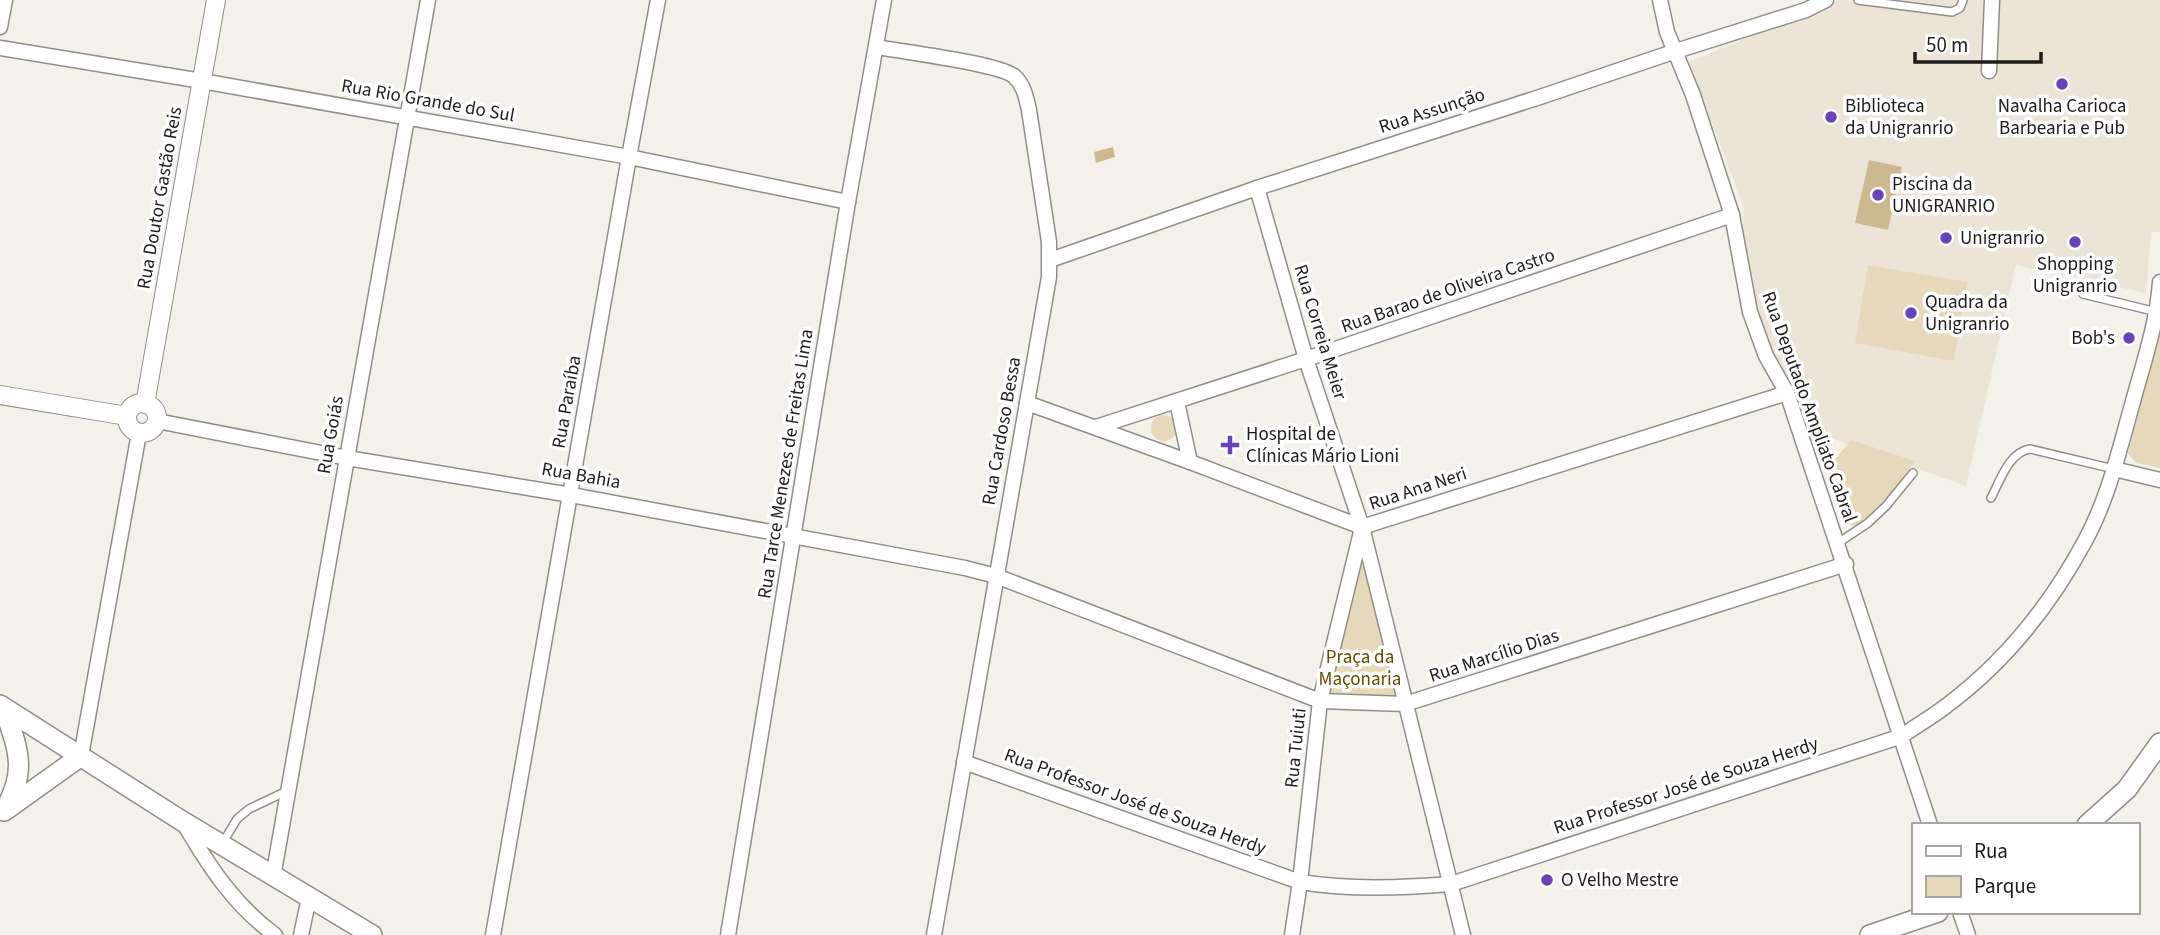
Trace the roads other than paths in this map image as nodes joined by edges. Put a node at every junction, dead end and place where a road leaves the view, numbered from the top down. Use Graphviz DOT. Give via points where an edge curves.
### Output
graph roads {
  1 [pos="5,0"];
  2 [pos="216,0"];
  3 [pos="428,0"];
  4 [pos="658,0"];
  5 [pos="884,0"];
  6 [pos="1660,0"];
  7 [pos="1826,0"];
  8 [pos="1858,0"];
  9 [pos="1963,0"];
  10 [pos="1992,0"];
  11 [pos="1868,1"];
  12 [pos="0,27"];
  13 [pos="877,47"];
  14 [pos="0,48"];
  15 [pos="1675,51"];
  16 [pos="1989,71"];
  17 [pos="202,81"];
  18 [pos="407,118"];
  19 [pos="629,156"];
  20 [pos="1257,188"];
  21 [pos="848,202"];
  22 [pos="1732,215"];
  23 [pos="1050,260"];
  24 [pos="2160,282"];
  25 [pos="2083,294"];
  26 [pos="2159,312"];
  27 [pos="1306,359"];
  28 [pos="1787,393"];
  29 [pos="0,395"];
  30 [pos="1177,402"];
  31 [pos="1027,403"];
  32 [pos="145,404"];
  33 [pos="127,416"];
  34 [pos="157,421"];
  35 [pos="1096,427"];
  36 [pos="139,433"];
  37 [pos="346,458"];
  38 [pos="1190,462"];
  39 [pos="2114,469"];
  40 [pos="1913,473"];
  41 [pos="2160,480"];
  42 [pos="571,495"];
  43 [pos="1991,498"];
  44 [pos="1362,527"];
  45 [pos="794,536"];
  46 [pos="1838,543"];
  47 [pos="1846,564"];
  48 [pos="996,576"];
  49 [pos="1320,701"];
  50 [pos="1405,704"];
  51 [pos="2,707"];
  52 [pos="1902,736"];
  53 [pos="2160,743"];
  54 [pos="81,756"];
  55 [pos="964,762"];
  56 [pos="289,790"];
  57 [pos="2,812"];
  58 [pos="182,821"];
  59 [pos="1929,823"];
  60 [pos="2089,823"];
  61 [pos="221,845"];
  62 [pos="273,877"];
  63 [pos="1300,882"];
  64 [pos="1451,884"];
  65 [pos="309,898"];
  66 [pos="1932,914"];
  67 [pos="1961,914"];
  68 [pos="275,935"];
  69 [pos="301,935"];
  70 [pos="372,935"];
  71 [pos="493,935"];
  72 [pos="728,935"];
  73 [pos="934,935"];
  74 [pos="1292,935"];
  75 [pos="1463,935"];
  76 [pos="1870,935"];
  77 [pos="1968,935"];
  1 -- 12 [label="street"];
  2 -- 17 [label="street, Rua Doutor Gastão Reis"];
  3 -- 18 [label="street, Rua Goiás"];
  4 -- 19 [label="street, Rua Paraíba"];
  5 -- 13 [label="street, Rua Tarce Menezes de Freitas Lima"];
  6 -- 15 [label="street, Rua Deputado Ampliato Cabral"];
  7 -- 15 [label="street, Rua Assunção"];
  8 -- 11 [label="lane"];
  9 -- 11 [label="lane" via="1961,8 1952,12"];
  10 -- 16 [label="street"];
  13 -- 21 [label="street, Rua Tarce Menezes de Freitas Lima"];
  13 -- 23 [label="street, Rua Cardoso Bessa" via="989,67 1020,83 1029,110"];
  14 -- 17 [label="street, Rua Rio Grande do Sul"];
  15 -- 20 [label="street, Rua Assunção"];
  15 -- 22 [label="street, Rua Deputado Ampliato Cabral"];
  17 -- 18 [label="street, Rua Rio Grande do Sul"];
  17 -- 32 [label="street, Rua Doutor Gastão Reis"];
  18 -- 19 [label="street, Rua Rio Grande do Sul"];
  18 -- 37 [label="street, Rua Goiás"];
  19 -- 21 [label="street, Rua Rio Grande do Sul"];
  19 -- 42 [label="street, Rua Paraíba"];
  20 -- 23 [label="street, Rua Assunção"];
  20 -- 27 [label="street, Rua Correia Meier"];
  21 -- 45 [label="street, Rua Tarce Menezes de Freitas Lima"];
  22 -- 27 [label="street, Rua Barao de Oliveira Castro"];
  22 -- 28 [label="street, Rua Deputado Ampliato Cabral" via="1750,312 1766,356"];
  23 -- 31 [label="street, Rua Cardoso Bessa"];
  24 -- 26 [label="street, Rua Professor José de Souza Herdy"];
  25 -- 26 [label="lane"];
  26 -- 39 [label="street, Rua Professor José de Souza Herdy"];
  27 -- 30 [label="street, Rua Barao de Oliveira Castro"];
  27 -- 44 [label="street, Rua Correia Meier"];
  28 -- 44 [label="street, Rua Ana Neri"];
  28 -- 46 [label="street, Rua Deputado Ampliato Cabral"];
  29 -- 33 [label="street"];
  30 -- 35 [label="street, Rua Barao de Oliveira Castro"];
  30 -- 38 [label="street"];
  31 -- 35 [label="street, Rua Ana Neri"];
  31 -- 48 [label="street, Rua Cardoso Bessa"];
  32 -- 33 [label="street" via="130,408"];
  32 -- 34 [label="street" via="152,407"];
  33 -- 36 [label="street" via="132,430"];
  34 -- 36 [label="street" via="147,433"];
  34 -- 37 [label="street, Rua Bahia"];
  35 -- 38 [label="street, Rua Ana Neri"];
  36 -- 54 [label="street"];
  37 -- 42 [label="street, Rua Bahia"];
  37 -- 56 [label="street, Rua Goiás"];
  38 -- 44 [label="street, Rua Ana Neri"];
  39 -- 41 [label="street"];
  39 -- 43 [label="lane" via="2024,450 2014,456"];
  39 -- 52 [label="street, Rua Professor José de Souza Herdy" via="2087,539 2032,623 1986,673"];
  40 -- 46 [label="lane" via="1868,523"];
  42 -- 45 [label="street, Rua Bahia"];
  42 -- 71 [label="street, Rua Paraíba"];
  44 -- 49 [label="street, Rua Tuiuti"];
  44 -- 50 [label="street, Rua Correia Meier"];
  45 -- 48 [label="street, Rua Bahia"];
  45 -- 72 [label="street, Rua Tarce Menezes de Freitas Lima"];
  46 -- 47 [label="street, Rua Deputado Ampliato Cabral"];
  47 -- 50 [label="street, Rua Marcílio Dias"];
  47 -- 52 [label="street, Rua Deputado Ampliato Cabral"];
  48 -- 49 [label="street, Rua Marcílio Dias"];
  48 -- 55 [label="street, Rua Cardoso Bessa"];
  49 -- 50 [label="street, Rua Marcílio Dias"];
  49 -- 63 [label="street, Rua Tuiuti"];
  50 -- 64 [label="street, Rua Correia Meier"];
  51 -- 54 [label="main road"];
  51 -- 57 [label="main road" via="20,767 13,796"];
  52 -- 59 [label="street, Rua Deputado Ampliato Cabral"];
  52 -- 64 [label="street, Rua Professor José de Souza Herdy"];
  53 -- 60 [label="main road" via="2127,789"];
  54 -- 57 [label="main road"];
  54 -- 58 [label="main road"];
  55 -- 63 [label="street, Rua Professor José de Souza Herdy"];
  55 -- 73 [label="street, Rua Cardoso Bessa"];
  56 -- 61 [label="lane" via="249,809"];
  56 -- 62 [label="street, Rua Goiás"];
  58 -- 61 [label="main road"];
  58 -- 68 [label="street" via="215,874"];
  61 -- 62 [label="main road"];
  62 -- 65 [label="main road"];
  63 -- 64 [label="street, Rua Professor José de Souza Herdy" via="1371,888"];
  63 -- 74 [label="street, Rua Tuiuti"];
  64 -- 75 [label="street, Rua Correia Meier"];
  65 -- 69 [label="street"];
  65 -- 70 [label="main road"];
  66 -- 76 [label="main road"];
  67 -- 77 [label="street"];
}
